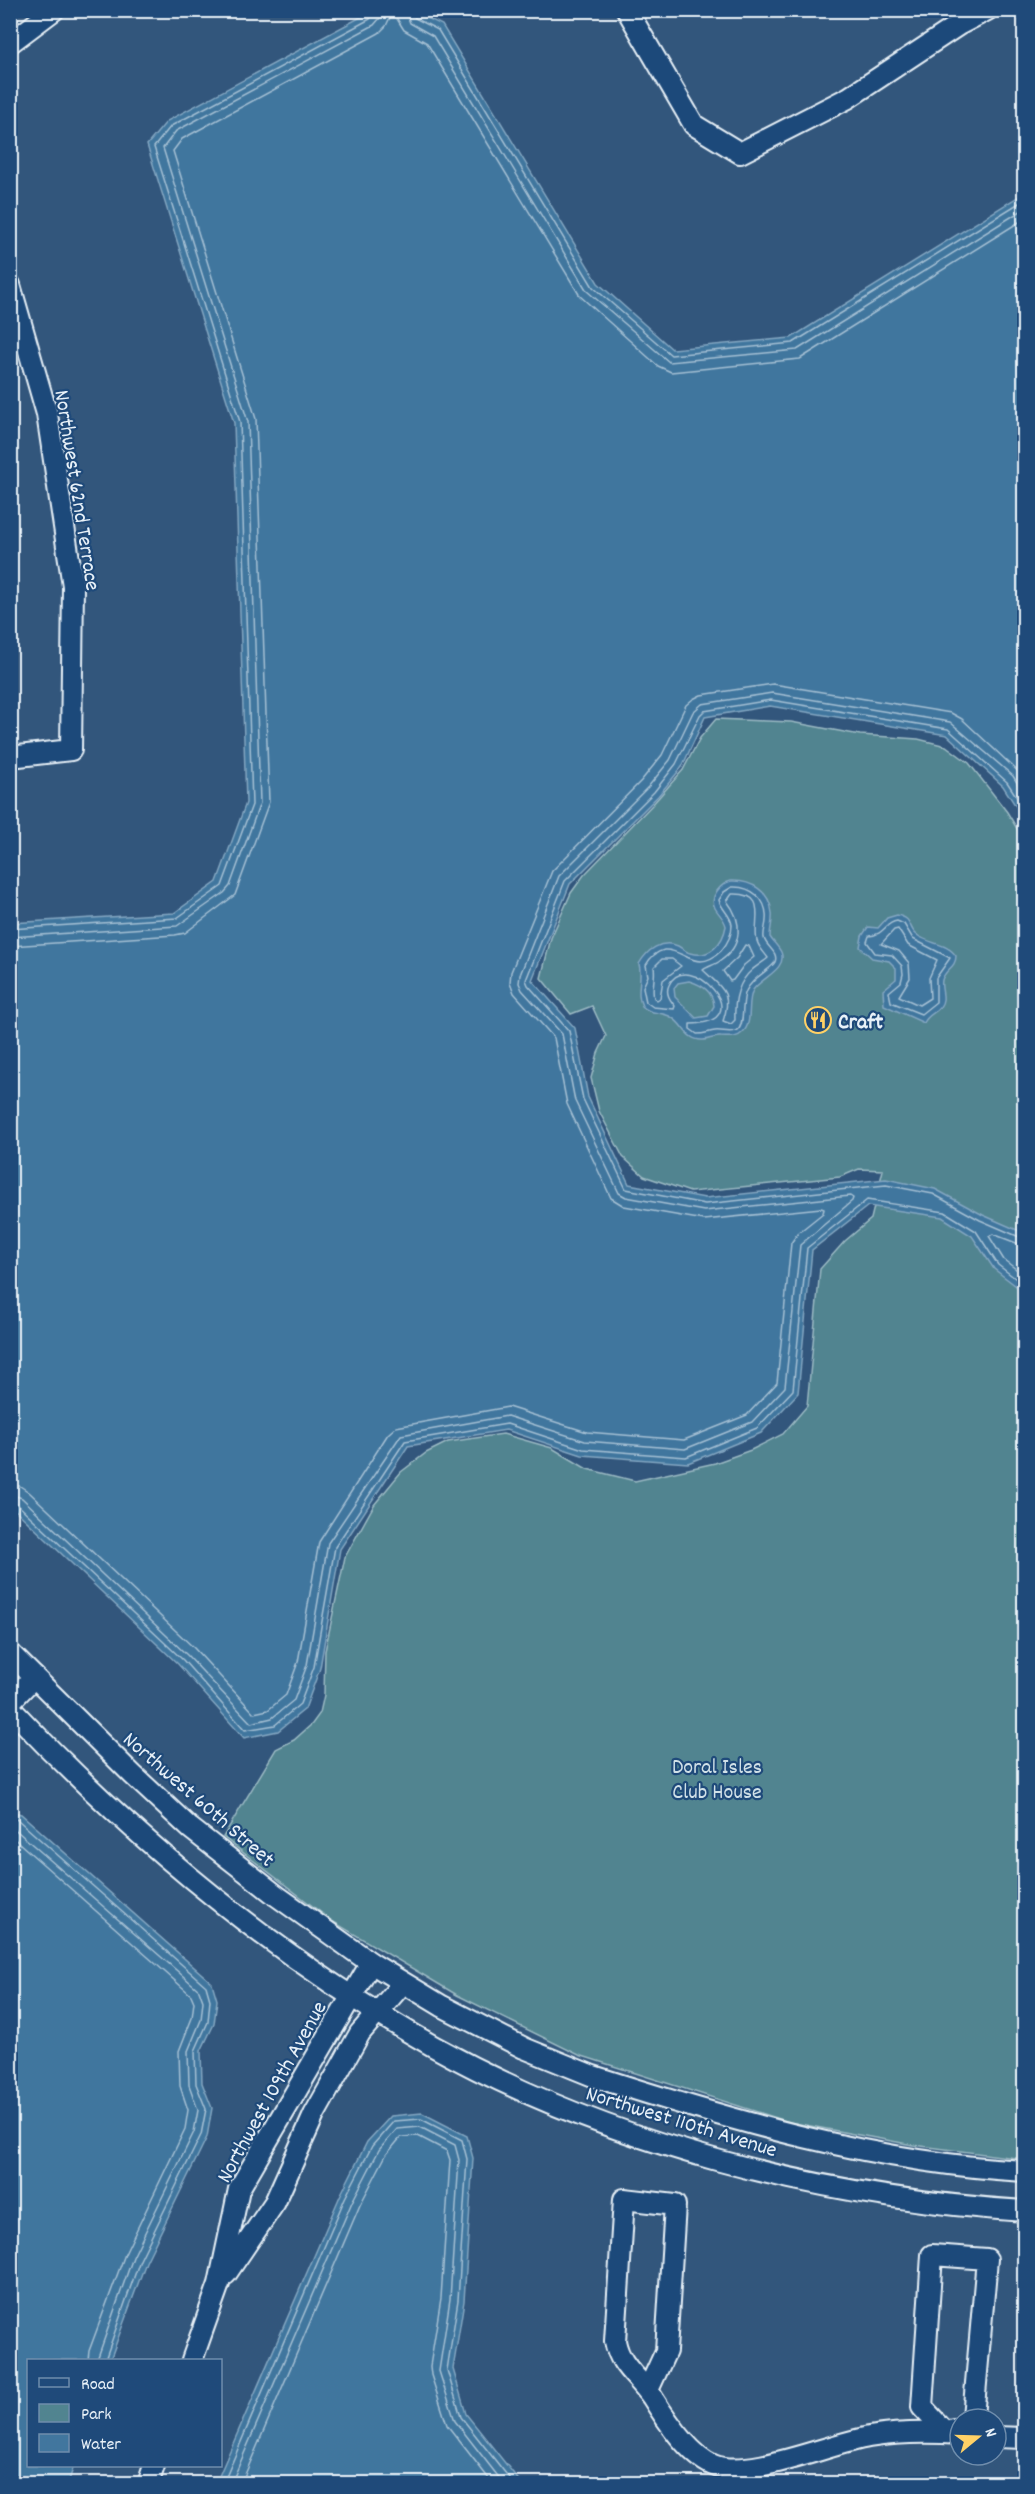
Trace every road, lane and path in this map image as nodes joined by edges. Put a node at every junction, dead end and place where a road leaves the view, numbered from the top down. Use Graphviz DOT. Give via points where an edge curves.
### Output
graph roads {
  1 [pos="54,10"];
  2 [pos="627,10"];
  3 [pos="987,10"];
  4 [pos="956,17"];
  5 [pos="10,43"];
  6 [pos="10,285"];
  7 [pos="10,757"];
  8 [pos="10,1653"];
  9 [pos="34,1677"];
  10 [pos="10,1702"];
  11 [pos="10,1708"];
  12 [pos="371,1963"];
  13 [pos="403,1983"];
  14 [pos="351,1996"];
  15 [pos="377,2012"];
  16 [pos="1024,2171"];
  17 [pos="1024,2211"];
  18 [pos="219,2284"];
  19 [pos="193,2359"];
  20 [pos="648,2390"];
  21 [pos="974,2407"];
  22 [pos="948,2426"];
  23 [pos="948,2431"];
  24 [pos="1008,2437"];
  25 [pos="1024,2438"];
  26 [pos="154,2467"];
  27 [pos="147,2484"];
  1 -- 5 [label="street"];
  2 -- 4 [label="street" via="694,125 740,153 848,98"];
  3 -- 4 [label="street"];
  6 -- 7 [label="street, Northwest 62nd Terrace" via="46,414 73,586 71,750"];
  8 -- 9 [label="street, Northwest 60th Street"];
  9 -- 10 [label="street"];
  9 -- 12 [label="street, Northwest 60th Street" via="190,1828"];
  11 -- 14 [label="street" via="155,1850 264,1936"];
  12 -- 13 [label="street, Northwest 110th Avenue"];
  12 -- 14 [label="street, Northwest 109th Avenue"];
  13 -- 15 [label="street, Northwest 109th Avenue"];
  13 -- 16 [label="street, Northwest 110th Avenue" via="524,2048 631,2089 833,2145 884,2155"];
  14 -- 15 [label="street, Northwest 110th Avenue"];
  14 -- 18 [label="street, Northwest 109th Avenue" via="239,2189"];
  15 -- 17 [label="street, Northwest 110th Avenue" via="435,2047 526,2092 689,2152 862,2193"];
  15 -- 18 [label="street, Northwest 109th Avenue" via="360,2033 314,2115 275,2202"];
  18 -- 19 [label="street, Northwest 109th Avenue"];
  20 -- 20 [label="street" via="666,2351 675,2205 624,2199 615,2341 621,2361"];
  20 -- 23 [label="street" via="689,2446 711,2464 726,2469 751,2468 867,2437"];
  21 -- 22 [label="street" via="987,2259 932,2255 922,2407"];
  24 -- 25 [label="street"];
  26 -- 27 [label="street"];
}
